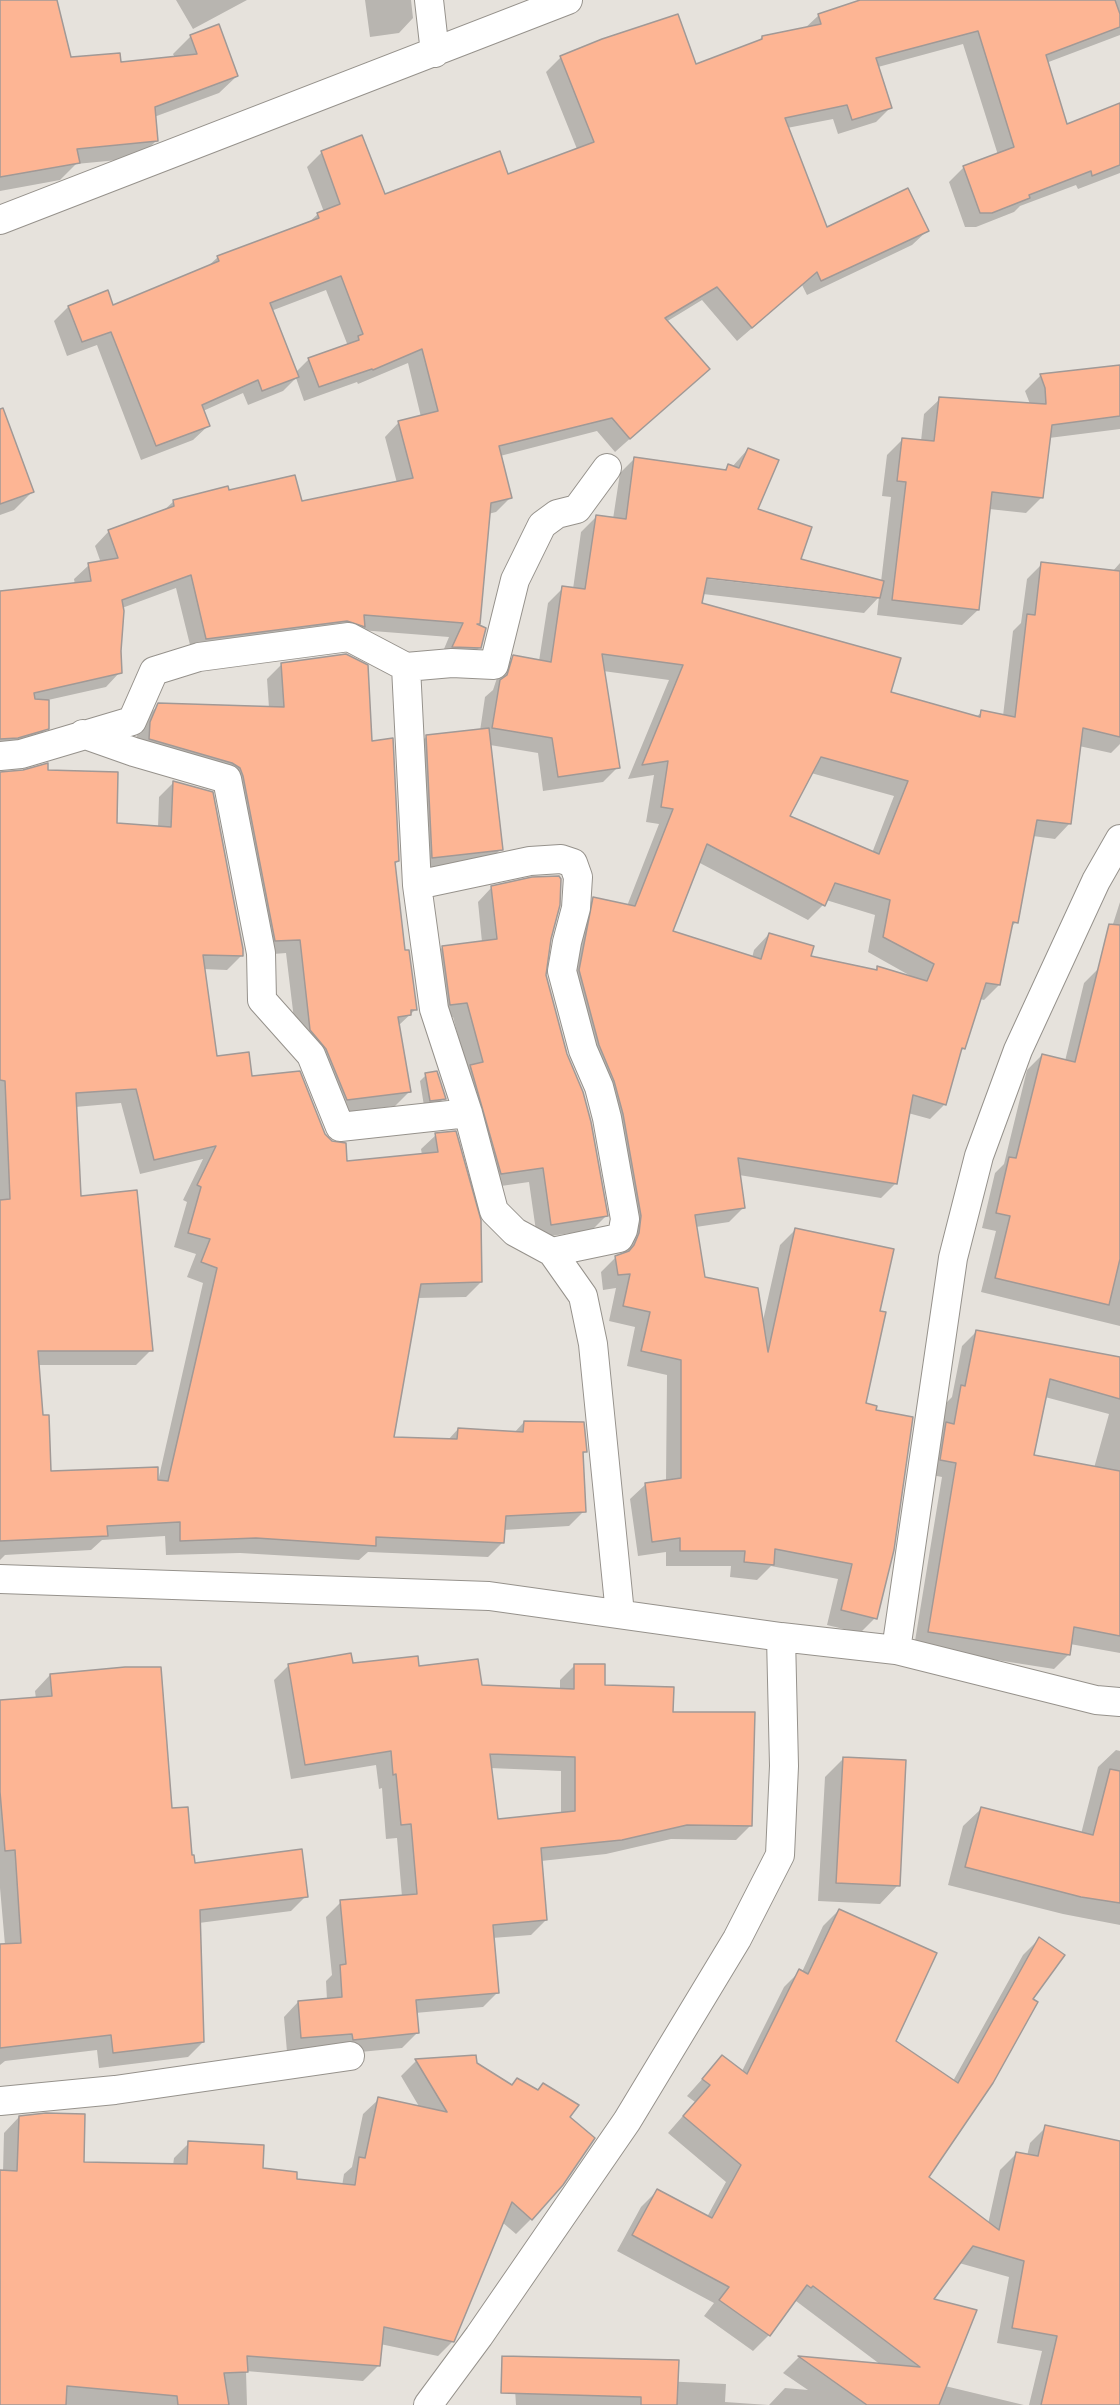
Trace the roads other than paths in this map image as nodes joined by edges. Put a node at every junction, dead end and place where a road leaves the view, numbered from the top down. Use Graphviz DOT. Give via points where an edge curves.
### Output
graph roads {
  1 [pos="429,0"];
  2 [pos="568,0"];
  3 [pos="435,53"];
  4 [pos="0,220"];
  5 [pos="607,468"];
  6 [pos="406,667"];
  7 [pos="83,734"];
  8 [pos="0,756"];
  9 [pos="1120,839"];
  10 [pos="417,885"];
  11 [pos="468,1113"];
  12 [pos="552,1252"];
  13 [pos="0,1579"];
  14 [pos="620,1614"];
  15 [pos="781,1637"];
  16 [pos="896,1650"];
  17 [pos="1120,1702"];
  18 [pos="350,2056"];
  19 [pos="0,2101"];
  20 [pos="428,2405"];
  1 -- 3 [label="street"];
  2 -- 3 [label="street"];
  3 -- 4 [label="street"];
  5 -- 6 [label="street" via="577,509 556,514 542,525 515,580 494,665"];
  6 -- 7 [label="street" via="349,638 199,657 154,671 132,721"];
  6 -- 10 [label="street"];
  7 -- 8 [label="street" via="21,754"];
  7 -- 11 [label="street" via="227,779 261,953 262,1000 311,1055 340,1127"];
  9 -- 16 [label="street" via="1096,881 1018,1050 979,1156 953,1258"];
  10 -- 11 [label="street" via="434,1010"];
  10 -- 12 [label="street" via="530,861 561,859 573,863 578,877 576,909 562,971 583,1050 607,1118 625,1219 619,1238"];
  11 -- 12 [label="street" via="494,1211 515,1232"];
  12 -- 14 [label="street" via="583,1296 593,1344"];
  13 -- 14 [label="street" via="489,1596"];
  14 -- 15 [label="street"];
  15 -- 16 [label="street"];
  15 -- 20 [label="street" via="784,1766 780,1855 737,1939 627,2121 480,2337"];
  16 -- 17 [label="street" via="1096,1700"];
  18 -- 19 [label="street" via="115,2090"];
}
